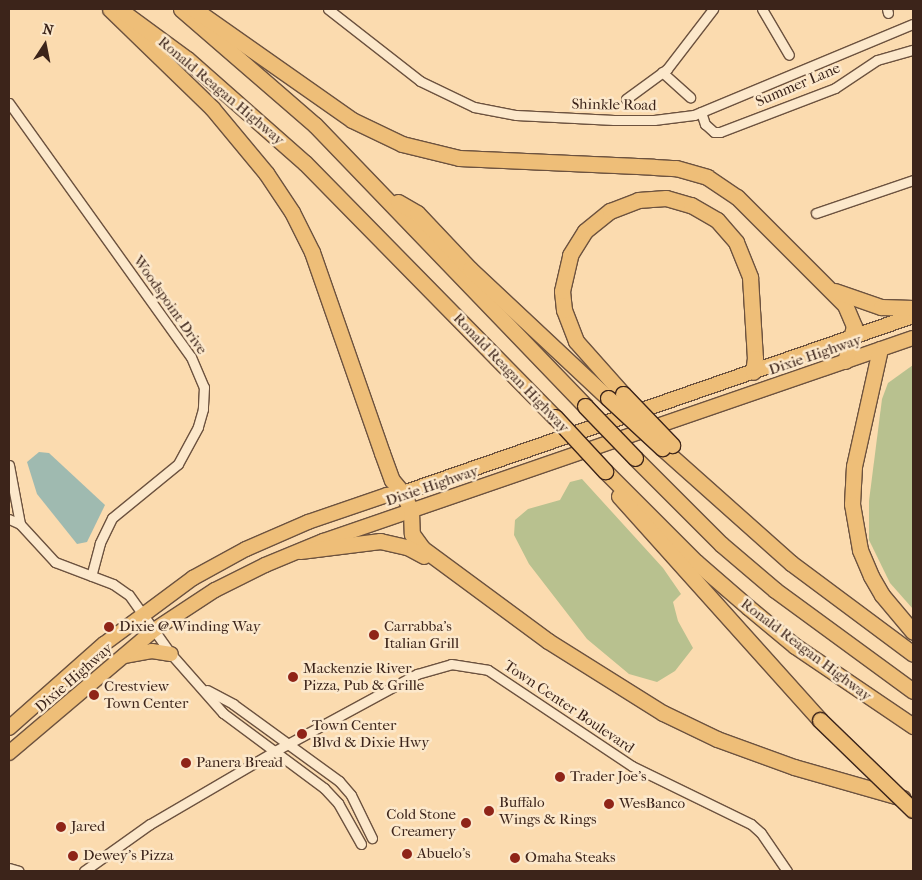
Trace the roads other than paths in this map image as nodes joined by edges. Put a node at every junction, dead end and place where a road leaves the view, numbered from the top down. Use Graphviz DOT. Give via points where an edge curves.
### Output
graph roads {
  1 [pos="110,9"];
  2 [pos="117,9"];
  3 [pos="181,9"];
  4 [pos="194,9"];
  5 [pos="328,9"];
  6 [pos="713,9"];
  7 [pos="762,9"];
  8 [pos="913,24"];
  9 [pos="913,50"];
  10 [pos="789,55"];
  11 [pos="662,72"];
  12 [pos="690,97"];
  13 [pos="626,99"];
  14 [pos="9,103"];
  15 [pos="700,112"];
  16 [pos="913,180"];
  17 [pos="381,192"];
  18 [pos="816,213"];
  19 [pos="833,290"];
  20 [pos="913,308"];
  21 [pos="913,316"];
  22 [pos="853,336"];
  23 [pos="913,338"];
  24 [pos="880,349"];
  25 [pos="845,361"];
  26 [pos="753,372"];
  27 [pos="667,447"];
  28 [pos="9,465"];
  29 [pos="605,470"];
  30 [pos="403,493"];
  31 [pos="411,511"];
  32 [pos="9,519"];
  33 [pos="20,524"];
  34 [pos="300,551"];
  35 [pos="441,565"];
  36 [pos="91,576"];
  37 [pos="145,614"];
  38 [pos="154,630"];
  39 [pos="913,632"];
  40 [pos="171,654"];
  41 [pos="913,654"];
  42 [pos="124,656"];
  43 [pos="201,686"];
  44 [pos="913,691"];
  45 [pos="913,726"];
  46 [pos="9,728"];
  47 [pos="289,745"];
  48 [pos="275,752"];
  49 [pos="9,754"];
  50 [pos="913,800"];
  51 [pos="913,810"];
  52 [pos="372,838"];
  53 [pos="361,844"];
  54 [pos="9,868"];
  55 [pos="19,871"];
  56 [pos="84,871"];
  57 [pos="787,871"];
  1 -- 30 [label="highway" via="212,108 284,198 312,252 392,480"];
  2 -- 29 [label="highway, Ronald Reagan Highway, bridge" via="194,65 305,163"];
  3 -- 17 [label="highway, Ronald Reagan Highway" via="315,125"];
  4 -- 19 [label="highway" via="344,115 402,144 460,158 676,168 707,177 737,197"];
  5 -- 15 [label="street, Shinkle Road" via="420,81 474,107 516,115 614,120 654,120"];
  6 -- 11 [label="street"];
  7 -- 10 [label="street"];
  8 -- 15 [label="street, Shinkle Road"];
  9 -- 15 [label="street, Summer Lane" via="877,60 835,88 720,132 714,132 705,124"];
  11 -- 12 [label="street"];
  11 -- 13 [label="street"];
  14 -- 36 [label="street, Woodspoint Drive" via="191,357 204,387 198,427 178,464 112,518 100,543"];
  16 -- 18 [label="street"];
  17 -- 27 [label="highway, bridge" via="417,213 470,269 608,398"];
  17 -- 44 [label="highway, Ronald Reagan Highway, bridge" via="721,544 775,590"];
  19 -- 20 [label="highway" via="880,307"];
  19 -- 22 [label="highway" via="854,320"];
  21 -- 22 [label="main road, Dixie Highway"];
  22 -- 25 [label="highway"];
  22 -- 26 [label="main road, Dixie Highway"];
  23 -- 24 [label="main road, Dixie Highway"];
  24 -- 25 [label="main road, Dixie Highway"];
  24 -- 39 [label="highway" via="854,466 852,504 860,550 871,576 882,595"];
  25 -- 31 [label="main road, Dixie Highway"];
  26 -- 27 [label="highway, bridge" via="756,358 750,277 736,242 717,220 691,205 666,198 638,200 610,211 585,231 570,255 562,291 564,310 576,341"];
  26 -- 30 [label="main road, Dixie Highway"];
  27 -- 41 [label="highway" via="710,491 791,563"];
  28 -- 33 [label="street"];
  29 -- 45 [label="highway, Ronald Reagan Highway" via="696,562 748,607 795,646"];
  29 -- 51 [label="highway, bridge" via="621,501 820,720"];
  30 -- 31 [label="highway"];
  30 -- 37 [label="main road, Dixie Highway" via="387,495 308,522 246,549 193,578"];
  30 -- 38 [label="main road" via="394,501 331,522 219,572 170,604 159,616"];
  31 -- 34 [label="main road, Dixie Highway"];
  31 -- 35 [label="highway" via="409,522 414,540"];
  32 -- 33 [label="street"];
  33 -- 36 [label="street" via="55,562"];
  34 -- 35 [label="highway" via="380,541 407,546"];
  34 -- 38 [label="main road, Dixie Highway" via="229,582"];
  35 -- 50 [label="highway" via="572,656 663,713 717,739 794,767"];
  36 -- 37 [label="street" via="124,591"];
  37 -- 38 [label="street"];
  37 -- 46 [label="main road, Dixie Highway" via="104,644"];
  38 -- 40 [label="street"];
  38 -- 42 [label="main road, Dixie Highway"];
  40 -- 42 [label="main road" via="152,651"];
  40 -- 43 [label="street"];
  42 -- 49 [label="main road, Dixie Highway"];
  43 -- 47 [label="street" via="233,704"];
  43 -- 48 [label="street" via="222,713"];
  47 -- 48 [label="street, Town Center Boulevard"];
  47 -- 52 [label="street" via="339,781 351,794"];
  47 -- 57 [label="street, Town Center Boulevard" via="417,674 434,667 469,665 502,678 632,766 751,824"];
  48 -- 53 [label="street" via="324,788 338,803"];
  48 -- 56 [label="street, Town Center Boulevard" via="150,824"];
  54 -- 55 [label="street"];
}
